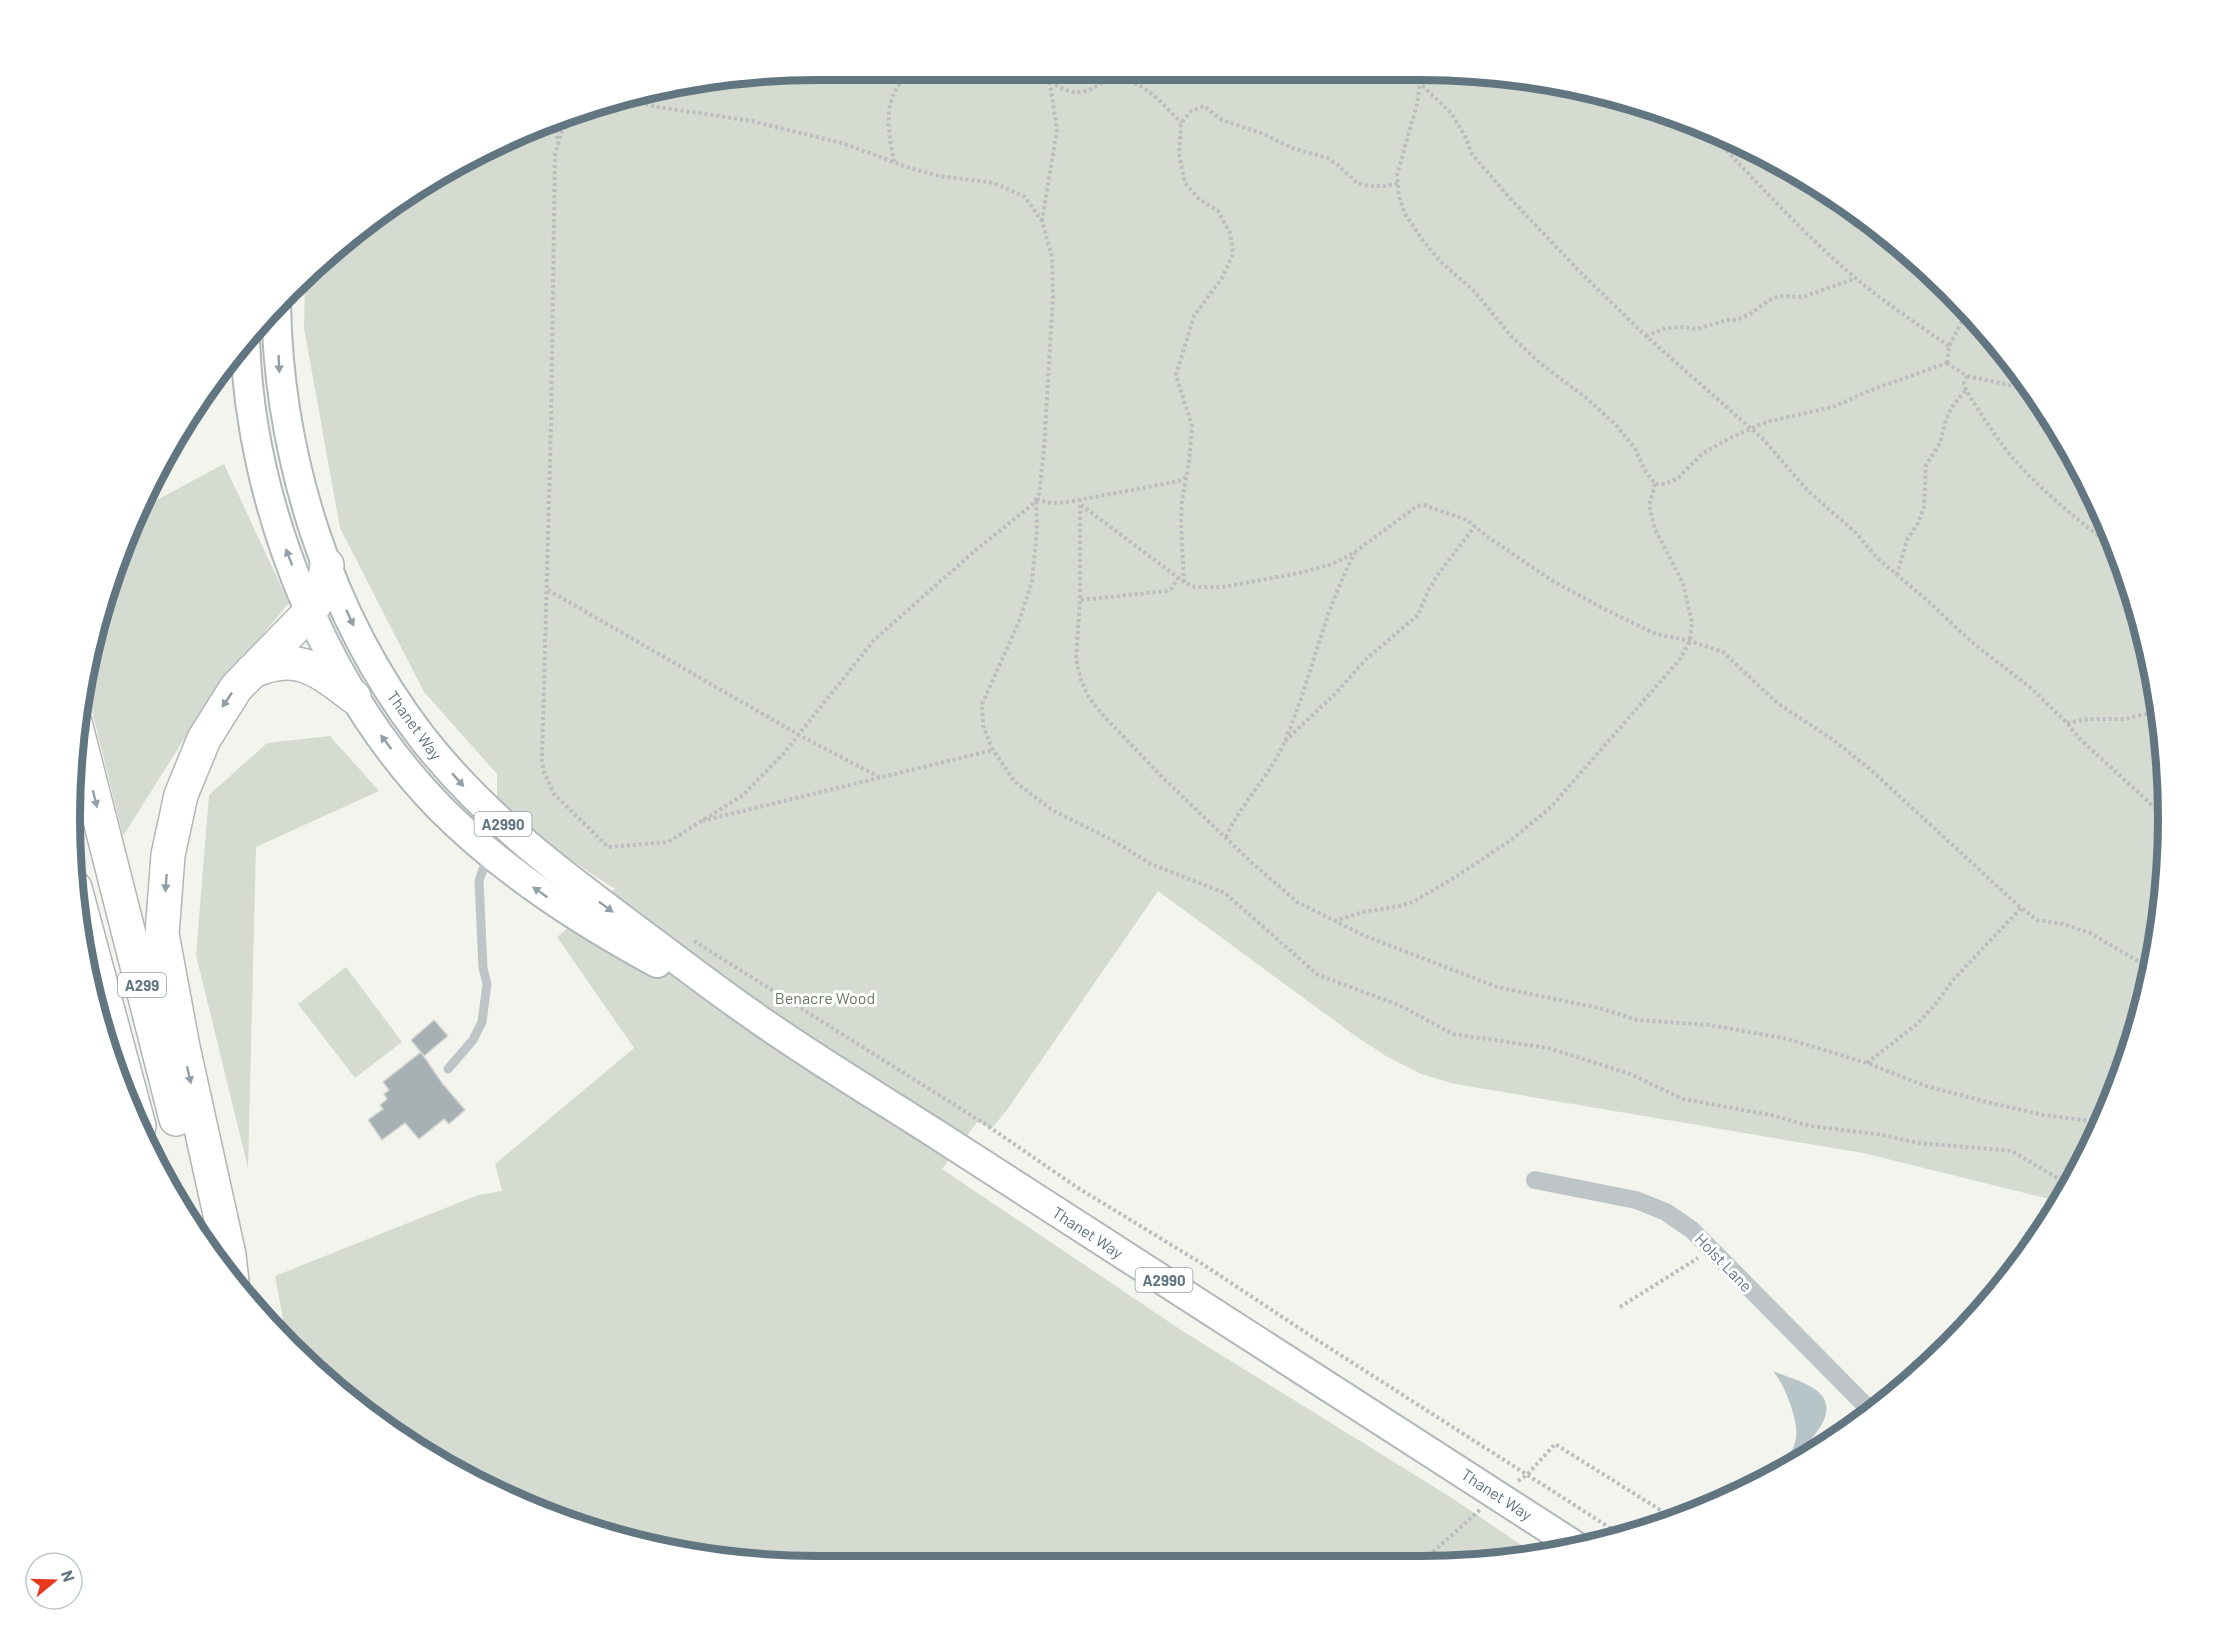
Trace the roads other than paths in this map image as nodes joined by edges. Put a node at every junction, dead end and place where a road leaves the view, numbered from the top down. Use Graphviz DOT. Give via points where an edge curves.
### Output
graph roads {
  1 [pos="277,317"];
  2 [pos="246,351"];
  3 [pos="327,565"];
  4 [pos="310,612"];
  5 [pos="249,673"];
  6 [pos="354,697"];
  7 [pos="83,752"];
  8 [pos="489,853"];
  9 [pos="93,955"];
  10 [pos="753,1016"];
  11 [pos="122,1063"];
  12 [pos="448,1069"];
  13 [pos="1535,1180"];
  14 [pos="204,1228"];
  15 [pos="230,1264"];
  16 [pos="1866,1406"];
  17 [pos="1567,1540"];
  1 -- 3 [label="main road, Thanet Way / A2990, one-way" via="289,434"];
  4 -- 2 [label="main road, Thanet Way / A2990, one-way" via="280,535 261,467"];
  3 -- 4 [label="highway" via="320,597"];
  3 -- 10 [label="main road, Thanet Way / A2990, one-way" via="383,680 421,736 467,789 555,869"];
  4 -- 5 [label="highway"];
  4 -- 6 [label="main road, Thanet Way / A2990"];
  5 -- 6 [label="highway" via="277,663 305,664"];
  5 -- 15 [label="highway, one-way" via="219,712 181,795 168,855 162,934"];
  8 -- 6 [label="main road, Thanet Way / A2990, one-way" via="426,793"];
  7 -- 14 [label="highway, A299, one-way"];
  10 -- 8 [label="main road, Thanet Way / A2990, one-way" via="593,928"];
  8 -- 12 [label="lane" via="479,881 483,968 488,984 482,1022 473,1040"];
  9 -- 11 [label="highway, A299"];
  10 -- 17 [label="main road, Thanet Way / A2990"];
  13 -- 16 [label="street, Holst Lane" via="1636,1200 1666,1212 1692,1230"];
}
